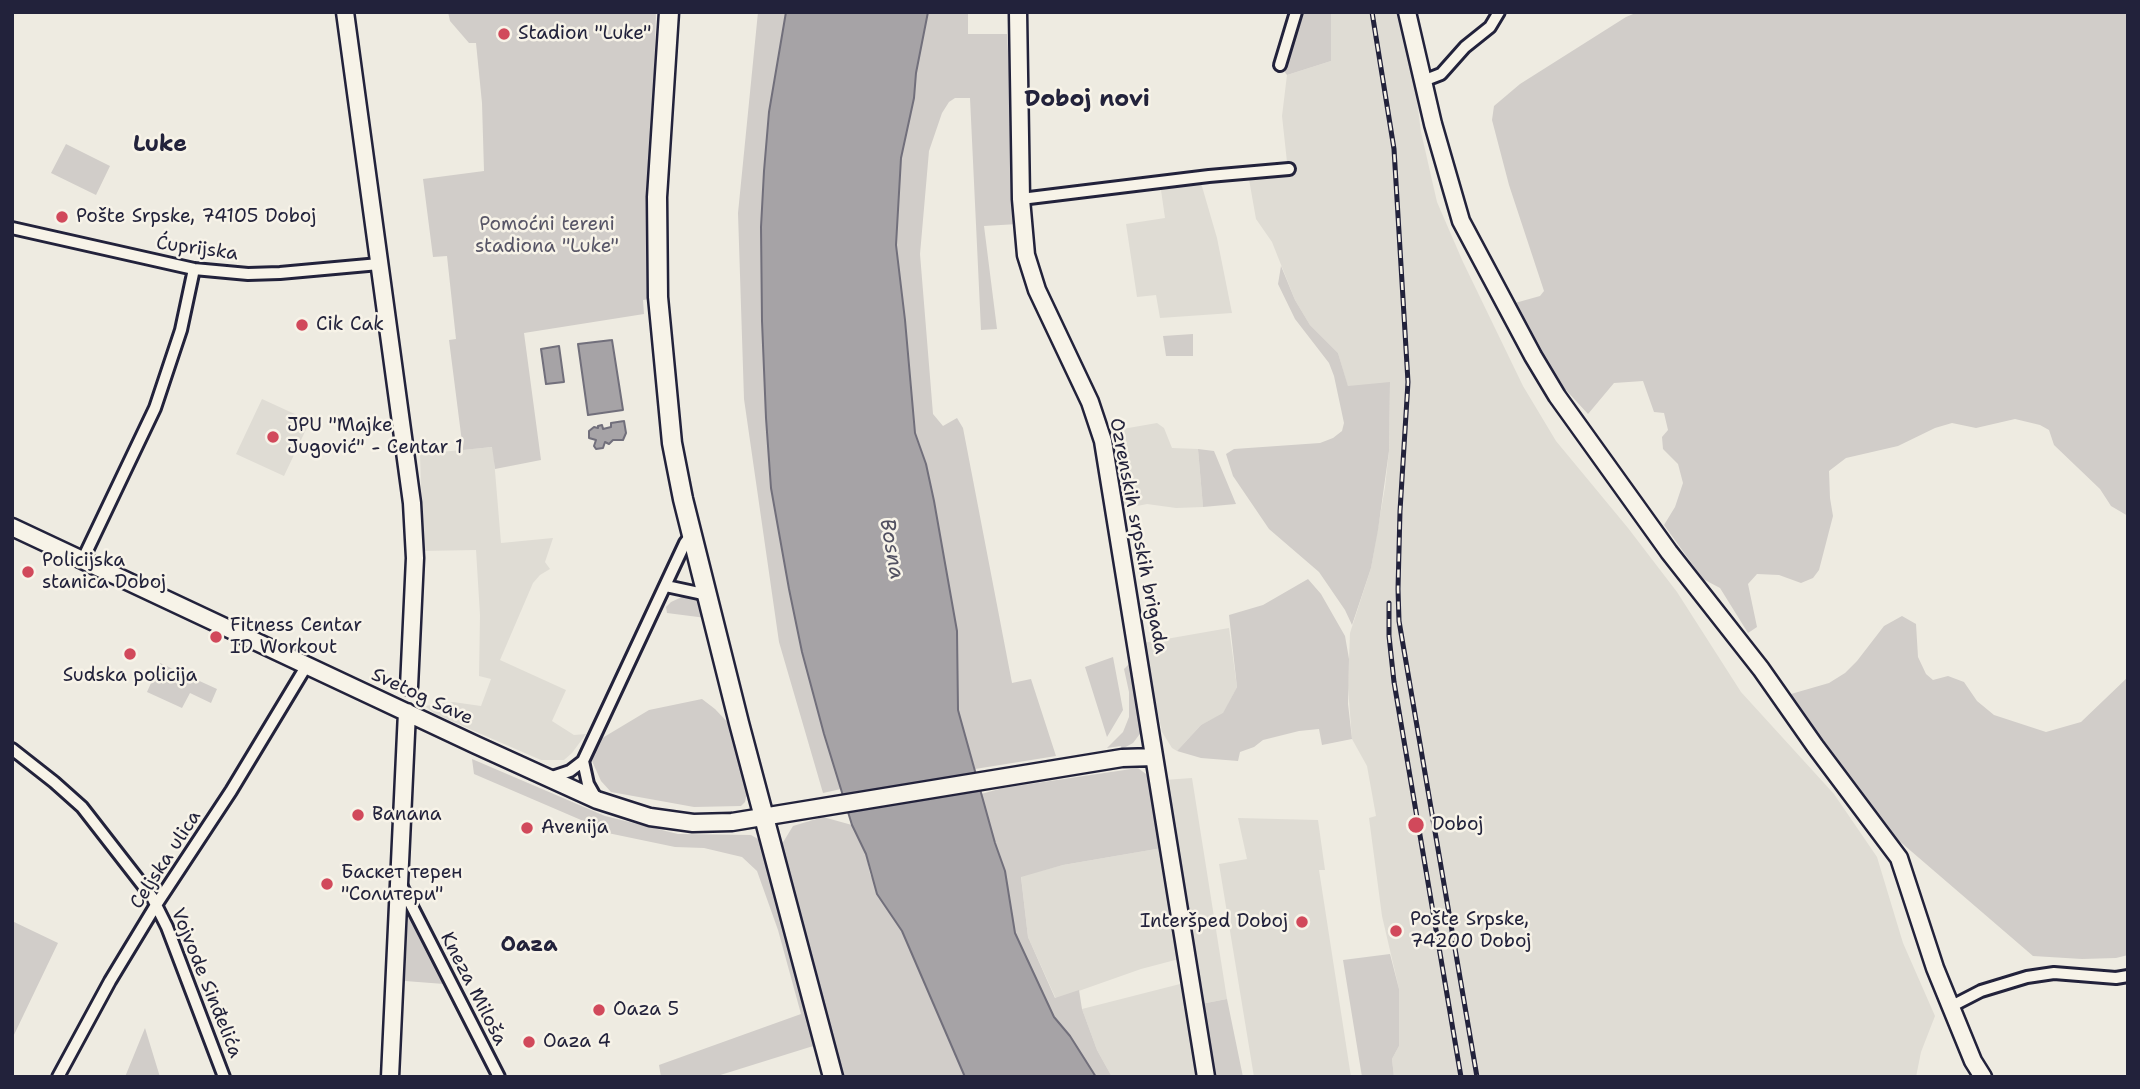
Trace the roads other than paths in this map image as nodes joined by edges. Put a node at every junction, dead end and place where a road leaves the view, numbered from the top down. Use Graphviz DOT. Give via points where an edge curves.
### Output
graph roads {
  1 [pos="345,12"];
  2 [pos="669,12"];
  3 [pos="1018,12"];
  4 [pos="1296,12"];
  5 [pos="1407,12"];
  6 [pos="1499,12"];
  7 [pos="1280,65"];
  8 [pos="1423,80"];
  9 [pos="1289,169"];
  10 [pos="1021,200"];
  11 [pos="12,228"];
  12 [pos="379,264"];
  13 [pos="194,269"];
  14 [pos="12,527"];
  15 [pos="692,533"];
  16 [pos="83,559"];
  17 [pos="666,586"];
  18 [pos="708,595"];
  19 [pos="307,665"];
  20 [pos="408,700"];
  21 [pos="12,749"];
  22 [pos="1154,758"];
  23 [pos="583,761"];
  24 [pos="549,778"];
  25 [pos="597,800"];
  26 [pos="765,816"];
  27 [pos="398,880"];
  28 [pos="156,905"];
  29 [pos="2128,976"];
  30 [pos="1950,1007"];
  31 [pos="58,1077"];
  32 [pos="224,1077"];
  33 [pos="390,1077"];
  34 [pos="499,1077"];
  35 [pos="833,1077"];
  36 [pos="1206,1077"];
  37 [pos="1983,1077"];
  1 -- 12 [label="street"];
  2 -- 15 [label="main road" via="657,197 658,297 672,443"];
  3 -- 10 [label="street, Ozrenskih srpskih brigada"];
  4 -- 7 [label="street"];
  5 -- 8 [label="street"];
  6 -- 8 [label="street" via="1490,27 1441,74"];
  8 -- 30 [label="street" via="1461,221 1533,356 1670,552 1899,858"];
  9 -- 10 [label="street"];
  10 -- 22 [label="street, Ozrenskih srpskih brigada" via="1031,271 1103,441"];
  11 -- 13 [label="street, Ćuprijska"];
  12 -- 13 [label="street, Ćuprijska" via="248,274"];
  12 -- 20 [label="street" via="412,503 415,558"];
  13 -- 16 [label="street" via="181,330 155,408"];
  14 -- 16 [label="street, Svetog Save"];
  15 -- 17 [label="street"];
  15 -- 18 [label="main road"];
  16 -- 19 [label="street, Svetog Save"];
  17 -- 18 [label="street"];
  17 -- 23 [label="street"];
  18 -- 26 [label="main road"];
  19 -- 20 [label="street, Svetog Save"];
  19 -- 28 [label="street, Celjska ulica" via="232,791"];
  20 -- 24 [label="street, Svetog Save"];
  20 -- 27 [label="street"];
  21 -- 28 [label="street, Vojvode Sinđelića" via="82,807"];
  22 -- 26 [label="street, Svetog Save" via="1122,758"];
  22 -- 36 [label="street, Ozrenskih srpskih brigada"];
  23 -- 24 [label="street"];
  23 -- 25 [label="street"];
  24 -- 25 [label="street, Svetog Save"];
  25 -- 26 [label="street, Svetog Save" via="650,817 693,823"];
  26 -- 35 [label="main road"];
  27 -- 33 [label="street"];
  27 -- 34 [label="street, Kneza Miloša"];
  28 -- 31 [label="street, Celjska ulica"];
  28 -- 32 [label="street, Vojvode Sinđelića"];
  29 -- 30 [label="street" via="2054,973 2027,977 1981,990"];
  30 -- 37 [label="street"];
}
